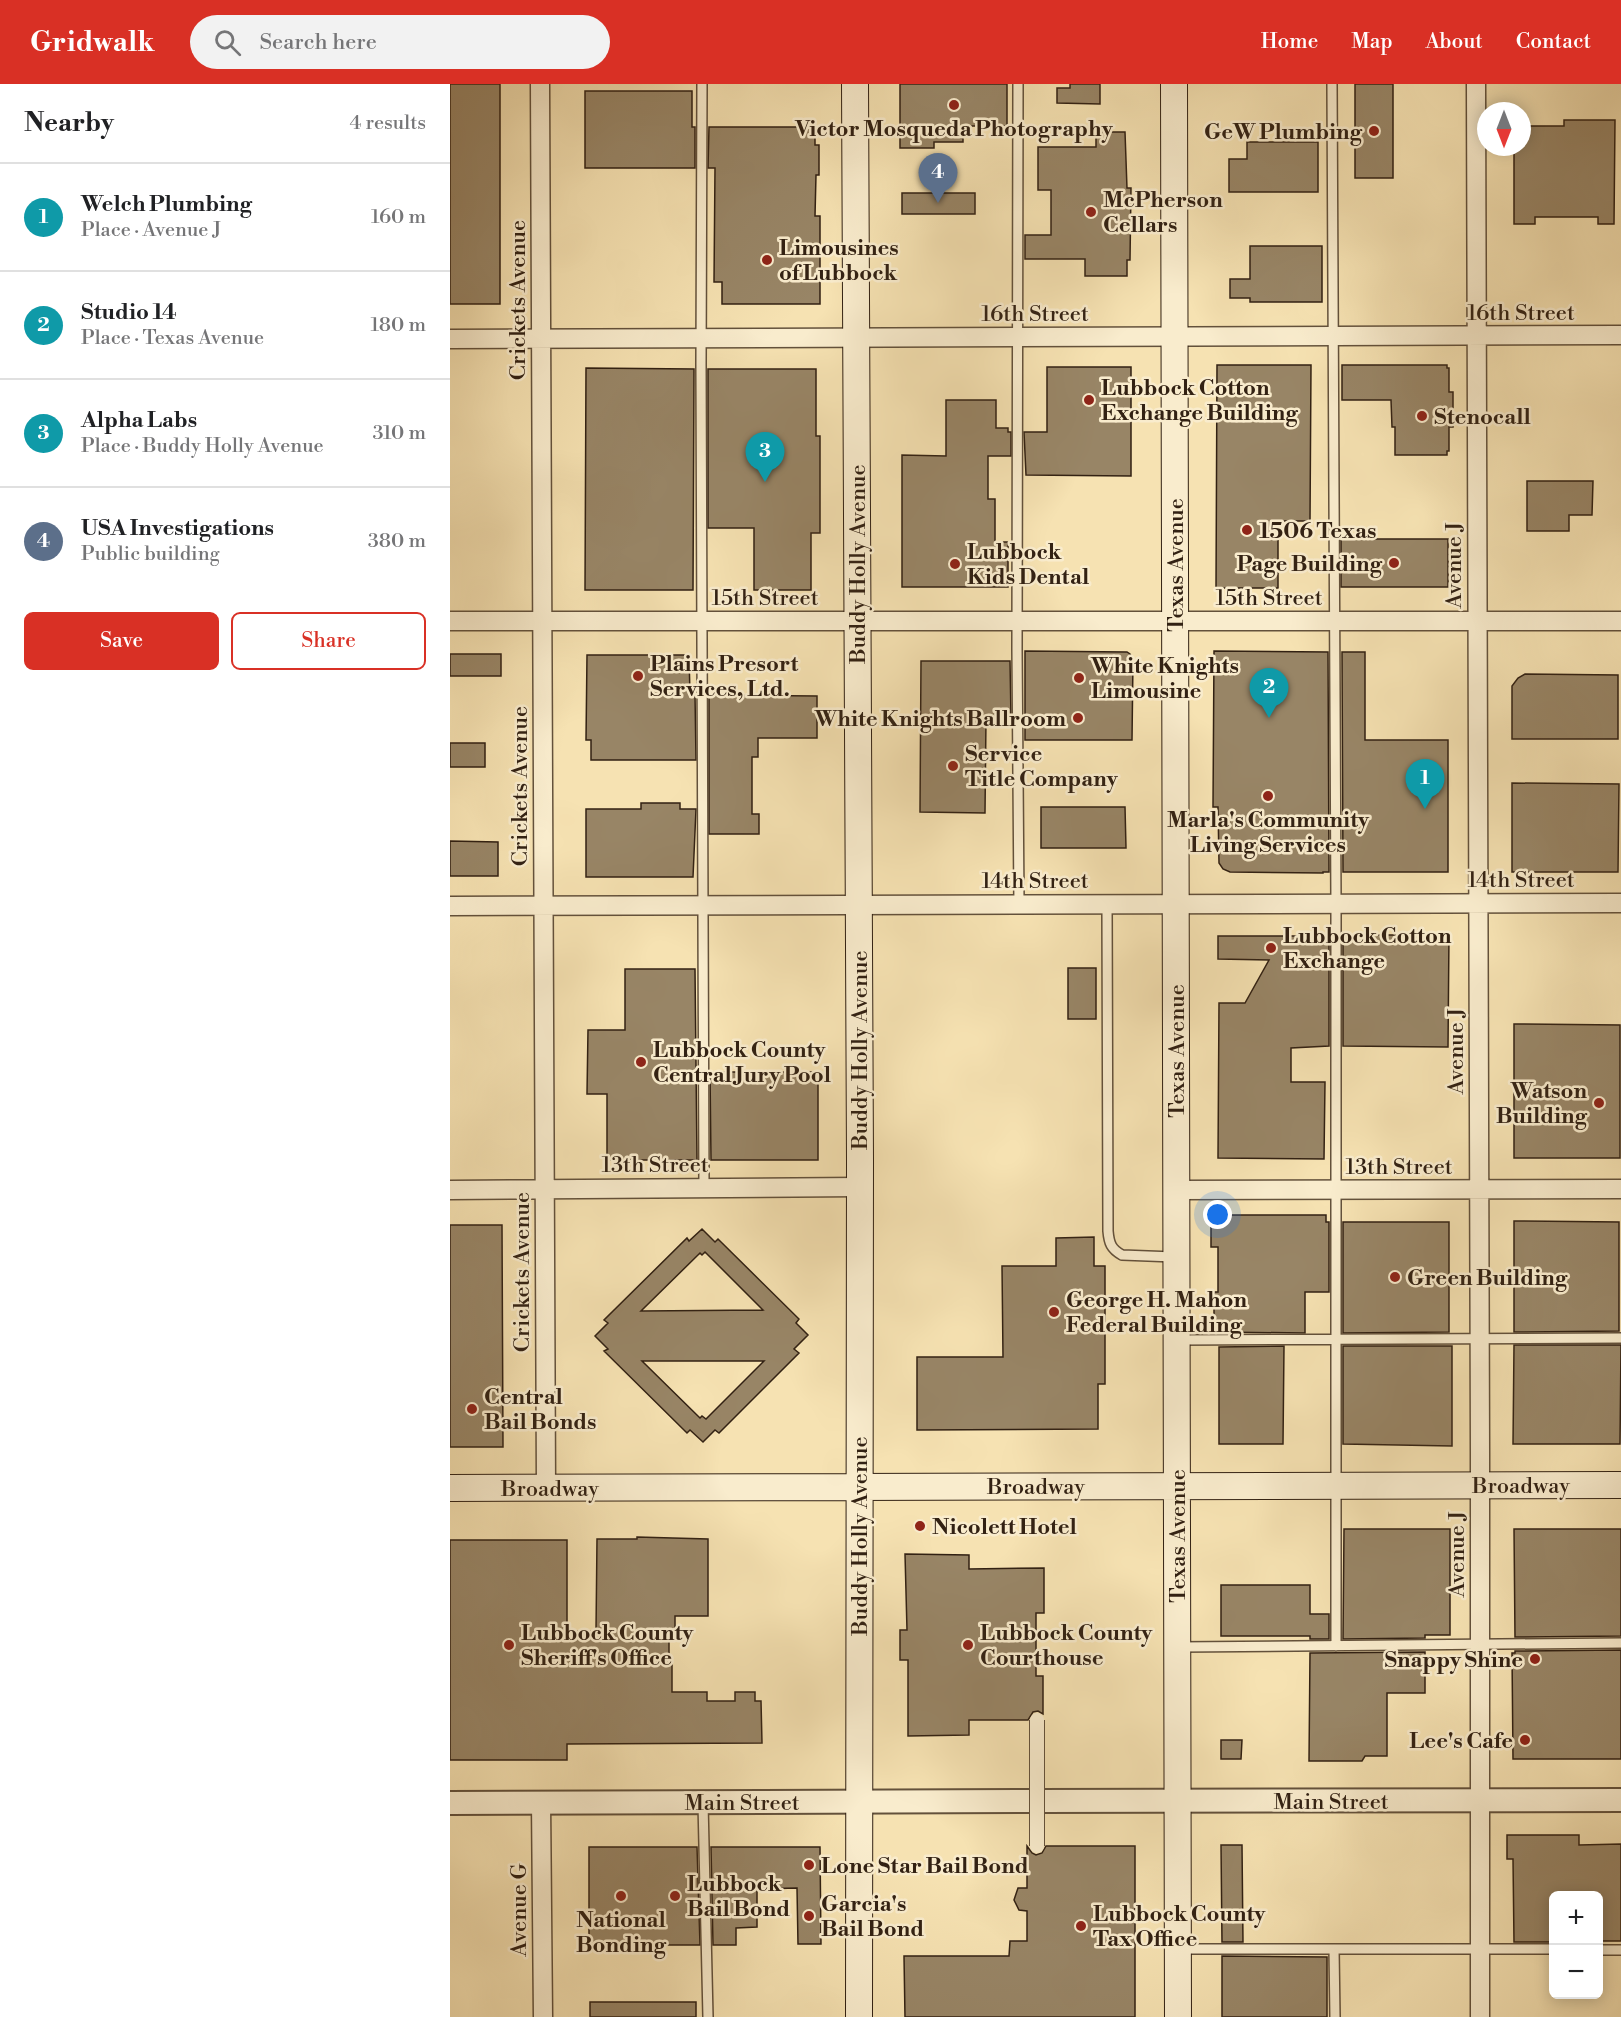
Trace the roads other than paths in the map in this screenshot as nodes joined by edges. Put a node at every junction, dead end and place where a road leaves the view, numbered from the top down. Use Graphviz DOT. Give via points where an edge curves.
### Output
graph roads {
  1 [pos="540,84"];
  2 [pos="702,84"];
  3 [pos="855,84"];
  4 [pos="1018,84"];
  5 [pos="1174,84"];
  6 [pos="1332,84"];
  7 [pos="1476,84"];
  8 [pos="1332,336"];
  9 [pos="1476,336"];
  10 [pos="1621,336"];
  11 [pos="1017,337"];
  12 [pos="1175,337"];
  13 [pos="701,338"];
  14 [pos="856,338"];
  15 [pos="450,339"];
  16 [pos="541,339"];
  17 [pos="450,621"];
  18 [pos="542,621"];
  19 [pos="702,621"];
  20 [pos="857,621"];
  21 [pos="1017,621"];
  22 [pos="1175,621"];
  23 [pos="1333,621"];
  24 [pos="1477,621"];
  25 [pos="1621,621"];
  26 [pos="1478,903"];
  27 [pos="1621,903"];
  28 [pos="1019,904"];
  29 [pos="1107,904"];
  30 [pos="1176,904"];
  31 [pos="1336,904"];
  32 [pos="703,905"];
  33 [pos="859,905"];
  34 [pos="450,906"];
  35 [pos="544,906"];
  36 [pos="860,1187"];
  37 [pos="704,1188"];
  38 [pos="545,1189"];
  39 [pos="450,1190"];
  40 [pos="1176,1190"];
  41 [pos="1337,1190"];
  42 [pos="1479,1190"];
  43 [pos="1621,1190"];
  44 [pos="1176,1257"];
  45 [pos="1621,1338"];
  46 [pos="1480,1339"];
  47 [pos="1177,1340"];
  48 [pos="1336,1340"];
  49 [pos="1480,1485"];
  50 [pos="1621,1485"];
  51 [pos="1177,1486"];
  52 [pos="1336,1486"];
  53 [pos="860,1487"];
  54 [pos="450,1488"];
  55 [pos="546,1488"];
  56 [pos="1621,1643"];
  57 [pos="1480,1645"];
  58 [pos="1336,1646"];
  59 [pos="1178,1647"];
  60 [pos="1037,1720"];
  61 [pos="1621,1800"];
  62 [pos="1178,1801"];
  63 [pos="1480,1801"];
  64 [pos="541,1802"];
  65 [pos="703,1802"];
  66 [pos="859,1802"];
  67 [pos="450,1803"];
  68 [pos="1037,1846"];
  69 [pos="1178,1949"];
  70 [pos="1334,1949"];
  71 [pos="1480,1949"];
  72 [pos="1549,1950"];
  73 [pos="1603,1950"];
  74 [pos="1621,1950"];
  75 [pos="543,2017"];
  76 [pos="708,2017"];
  77 [pos="859,2017"];
  78 [pos="1178,2017"];
  79 [pos="1335,2017"];
  80 [pos="1480,2017"];
  1 -- 16 [label="street, Crickets Avenue"];
  2 -- 13 [label="lane"];
  3 -- 14 [label="main road, Buddy Holly Avenue"];
  4 -- 11 [label="lane"];
  5 -- 12 [label="main road, Texas Avenue"];
  6 -- 8 [label="lane"];
  7 -- 9 [label="street, Avenue J"];
  8 -- 9 [label="street, 16th Street"];
  8 -- 12 [label="street, 16th Street"];
  8 -- 23 [label="lane"];
  9 -- 10 [label="street, 16th Street"];
  9 -- 24 [label="street, Avenue J"];
  11 -- 12 [label="street, 16th Street"];
  11 -- 14 [label="street, 16th Street"];
  11 -- 21 [label="lane"];
  12 -- 22 [label="main road, Texas Avenue"];
  13 -- 14 [label="street, 16th Street"];
  13 -- 16 [label="street, 16th Street"];
  13 -- 19 [label="lane"];
  14 -- 20 [label="main road, Buddy Holly Avenue"];
  15 -- 16 [label="street, 16th Street"];
  16 -- 18 [label="street, Crickets Avenue"];
  17 -- 18 [label="street, 15th Street"];
  18 -- 19 [label="street, 15th Street"];
  18 -- 35 [label="street, Crickets Avenue"];
  19 -- 20 [label="street, 15th Street"];
  19 -- 32 [label="lane"];
  20 -- 21 [label="street, 15th Street"];
  20 -- 33 [label="main road, Buddy Holly Avenue"];
  21 -- 22 [label="street, 15th Street"];
  21 -- 28 [label="lane"];
  22 -- 23 [label="street, 15th Street"];
  22 -- 30 [label="main road, Texas Avenue"];
  23 -- 24 [label="street, 15th Street"];
  23 -- 31 [label="lane"];
  24 -- 25 [label="street, 15th Street"];
  24 -- 26 [label="street, Avenue J"];
  26 -- 27 [label="street, 14th Street"];
  26 -- 31 [label="street, 14th Street"];
  26 -- 42 [label="street, Avenue J"];
  28 -- 29 [label="street, 14th Street"];
  28 -- 33 [label="street, 14th Street"];
  29 -- 30 [label="street, 14th Street"];
  29 -- 44 [label="lane" via="1109,1244 1122,1255"];
  30 -- 31 [label="street, 14th Street"];
  30 -- 40 [label="main road, Texas Avenue"];
  31 -- 41 [label="lane"];
  32 -- 33 [label="street, 14th Street"];
  32 -- 35 [label="street, 14th Street"];
  32 -- 37 [label="lane"];
  33 -- 36 [label="main road, Buddy Holly Avenue"];
  34 -- 35 [label="street, 14th Street"];
  35 -- 38 [label="street, Crickets Avenue"];
  36 -- 37 [label="street, 13th Street"];
  36 -- 53 [label="main road, Buddy Holly Avenue"];
  37 -- 38 [label="street, 13th Street"];
  38 -- 39 [label="street, 13th Street"];
  38 -- 55 [label="street, Crickets Avenue"];
  40 -- 41 [label="street, 13th Street"];
  40 -- 44 [label="main road, Texas Avenue"];
  41 -- 42 [label="street, 13th Street"];
  41 -- 48 [label="lane"];
  42 -- 43 [label="street, 13th Street"];
  42 -- 46 [label="street, Avenue J"];
  44 -- 47 [label="main road, Texas Avenue"];
  45 -- 46 [label="lane"];
  46 -- 48 [label="lane"];
  46 -- 49 [label="street, Avenue J"];
  47 -- 48 [label="lane"];
  47 -- 51 [label="main road, Texas Avenue"];
  48 -- 52 [label="lane"];
  49 -- 50 [label="main road, Broadway"];
  49 -- 52 [label="main road, Broadway"];
  49 -- 57 [label="street, Avenue J"];
  51 -- 52 [label="main road, Broadway"];
  51 -- 53 [label="main road, Broadway"];
  51 -- 59 [label="main road, Texas Avenue"];
  52 -- 58 [label="lane"];
  53 -- 55 [label="main road, Broadway"];
  53 -- 66 [label="main road, Buddy Holly Avenue"];
  54 -- 55 [label="main road, Broadway"];
  56 -- 57 [label="lane"];
  57 -- 58 [label="lane"];
  57 -- 63 [label="street, Avenue J"];
  58 -- 59 [label="lane"];
  59 -- 62 [label="main road, Texas Avenue"];
  60 -- 68 [label="street, bridge"];
  61 -- 63 [label="street, Main Street"];
  62 -- 63 [label="street, Main Street"];
  62 -- 66 [label="street, Main Street"];
  62 -- 69 [label="main road, Texas Avenue"];
  63 -- 71 [label="street, Avenue J"];
  64 -- 65 [label="street, Main Street"];
  64 -- 67 [label="street, Main Street"];
  64 -- 75 [label="street, Avenue G"];
  65 -- 66 [label="street, Main Street"];
  65 -- 76 [label="lane"];
  66 -- 77 [label="main road, Buddy Holly Avenue"];
  69 -- 70 [label="lane"];
  69 -- 78 [label="main road, Texas Avenue"];
  70 -- 71 [label="lane"];
  70 -- 79 [label="lane"];
  71 -- 72 [label="lane"];
  71 -- 80 [label="street, Avenue J"];
  73 -- 74 [label="lane"];
}
